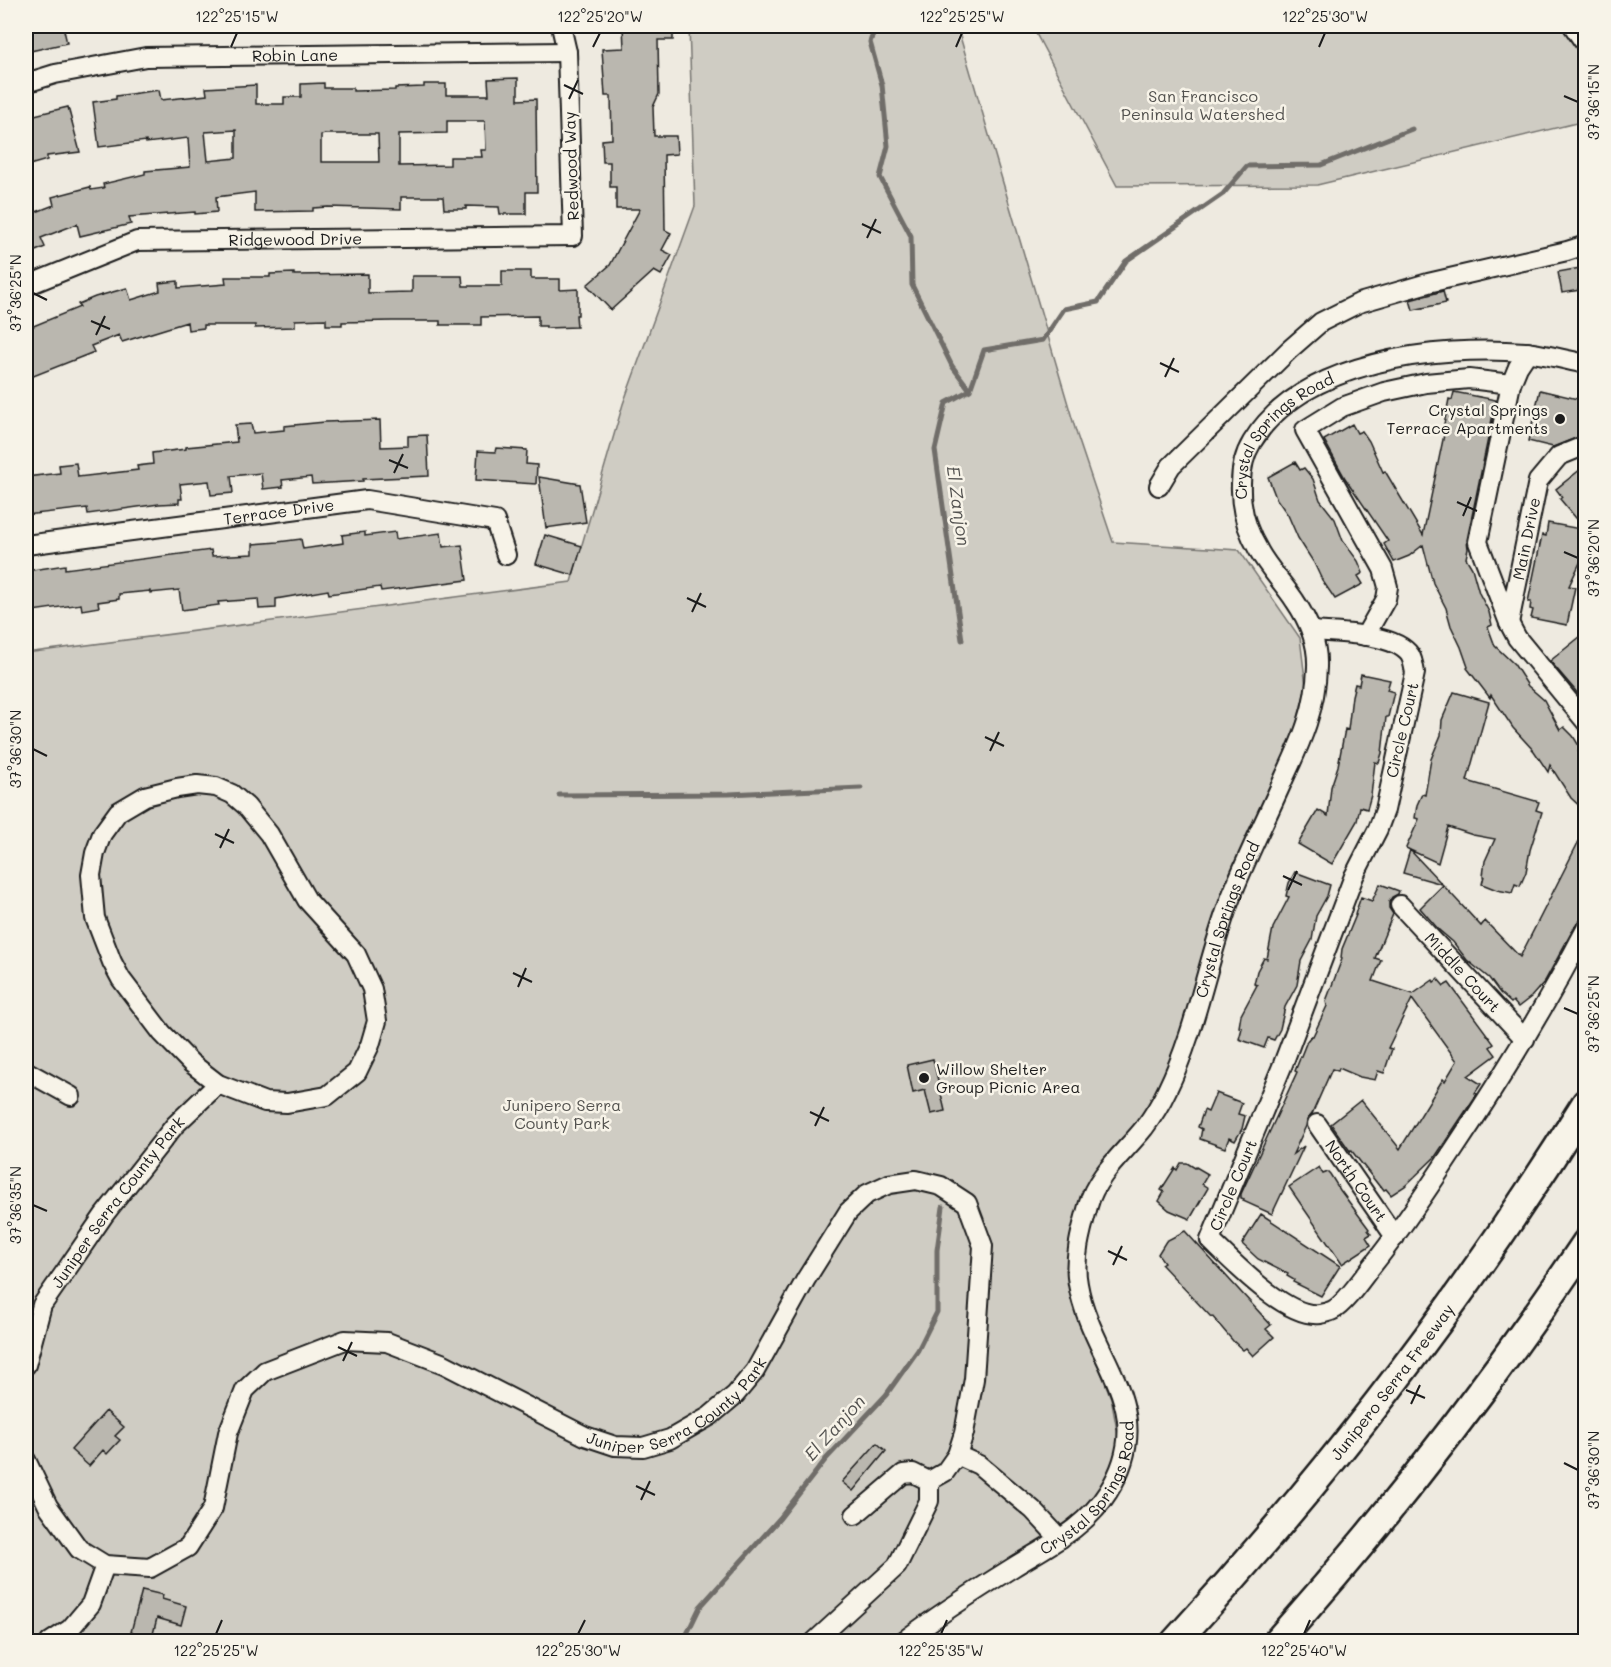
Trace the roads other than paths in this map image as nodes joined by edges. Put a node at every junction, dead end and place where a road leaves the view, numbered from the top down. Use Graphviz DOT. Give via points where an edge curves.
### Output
graph roads {
  1 [pos="561,26"];
  2 [pos="1573,26"];
  3 [pos="1586,45"];
  4 [pos="567,52"];
  5 [pos="26,83"];
  6 [pos="573,236"];
  7 [pos="1586,245"];
  8 [pos="26,285"];
  9 [pos="1528,352"];
  10 [pos="1586,364"];
  11 [pos="1511,384"];
  12 [pos="1586,445"];
  13 [pos="1159,486"];
  14 [pos="26,545"];
  15 [pos="506,555"];
  16 [pos="1509,623"];
  17 [pos="1311,631"];
  18 [pos="1365,636"];
  19 [pos="1586,722"];
  20 [pos="1400,905"];
  21 [pos="1586,929"];
  22 [pos="1525,1039"];
  23 [pos="26,1071"];
  24 [pos="218,1084"];
  25 [pos="71,1096"];
  26 [pos="1586,1103"];
  27 [pos="1317,1124"];
  28 [pos="1395,1237"];
  29 [pos="1586,1243"];
  30 [pos="26,1365"];
  31 [pos="957,1455"];
  32 [pos="26,1460"];
  33 [pos="929,1481"];
  34 [pos="855,1515"];
  35 [pos="1060,1539"];
  36 [pos="105,1565"];
  37 [pos="50,1641"];
  38 [pos="814,1641"];
  39 [pos="902,1641"];
  40 [pos="1175,1641"];
  41 [pos="1277,1641"];
  1 -- 4 [label="street, Redwood Way"];
  2 -- 3 [label="street"];
  4 -- 5 [label="street, Robin Lane" via="146,57"];
  4 -- 6 [label="street, Redwood Way"];
  6 -- 8 [label="street, Ridgewood Drive" via="138,241"];
  7 -- 13 [label="street" via="1359,303 1321,322 1171,466"];
  9 -- 10 [label="street, Crystal Springs Road"];
  9 -- 11 [label="street, Main Drive"];
  9 -- 17 [label="street, Crystal Springs Road" via="1420,354 1375,363 1338,374 1306,392 1262,427 1248,447 1241,469 1240,498 1259,551"];
  11 -- 16 [label="street, Main Drive" via="1478,542"];
  11 -- 18 [label="street" via="1469,379 1384,392 1342,407 1305,430 1383,569 1388,587 1386,598"];
  12 -- 16 [label="street, Main Drive" via="1559,456 1538,481"];
  14 -- 15 [label="street, Terrace Drive" via="368,500 495,521"];
  16 -- 19 [label="street, Main Drive"];
  17 -- 18 [label="street, Circle Court"];
  17 -- 35 [label="street, Crystal Springs Road" via="1318,662 1306,731 1231,898 1180,1059 1147,1124 1101,1179 1089,1200 1078,1249 1077,1280 1083,1309 1117,1382 1128,1439 1109,1491 1090,1516"];
  18 -- 28 [label="street, Circle Court" via="1396,644 1411,656 1415,673 1384,810 1354,876 1283,1064 1210,1240 1262,1288 1300,1312 1318,1314 1333,1310 1345,1299"];
  20 -- 22 [label="street, Middle Court"];
  21 -- 22 [label="street, Circle Court"];
  22 -- 28 [label="street, Circle Court"];
  23 -- 25 [label="street"];
  24 -- 24 [label="street" via="265,1102 287,1103 327,1096 357,1072 377,1021 372,989 356,954 307,900 269,834 232,794 197,785 145,796 118,812 102,834 91,875 95,918 121,978 162,1033"];
  24 -- 30 [label="street, Juniper Serra County Park" via="175,1125 104,1215 42,1305"];
  26 -- 40 [label="highway, Junipero Serra Freeway" via="1508,1222 1386,1390 1282,1520"];
  27 -- 28 [label="street, North Court"];
  29 -- 41 [label="highway" via="1462,1417"];
  31 -- 33 [label="street, Juniper Serra County Park" via="945,1472"];
  31 -- 35 [label="street" via="979,1465 1033,1510"];
  31 -- 36 [label="street, Juniper Serra County Park" via="974,1379 983,1246 968,1203 941,1186 916,1180 889,1184 867,1194 848,1212 755,1371 710,1416 670,1440 643,1447 615,1446 585,1436 434,1360 387,1342 345,1340 265,1371 245,1390 228,1433 213,1508 188,1547 150,1568"];
  32 -- 36 [label="street, Juniper Serra County Park" via="48,1506 79,1549"];
  33 -- 34 [label="street" via="913,1473 903,1474"];
  33 -- 38 [label="street" via="929,1501 897,1566"];
  35 -- 39 [label="street, Crystal Springs Road"];
  36 -- 37 [label="street" via="91,1604 70,1629"];
}
